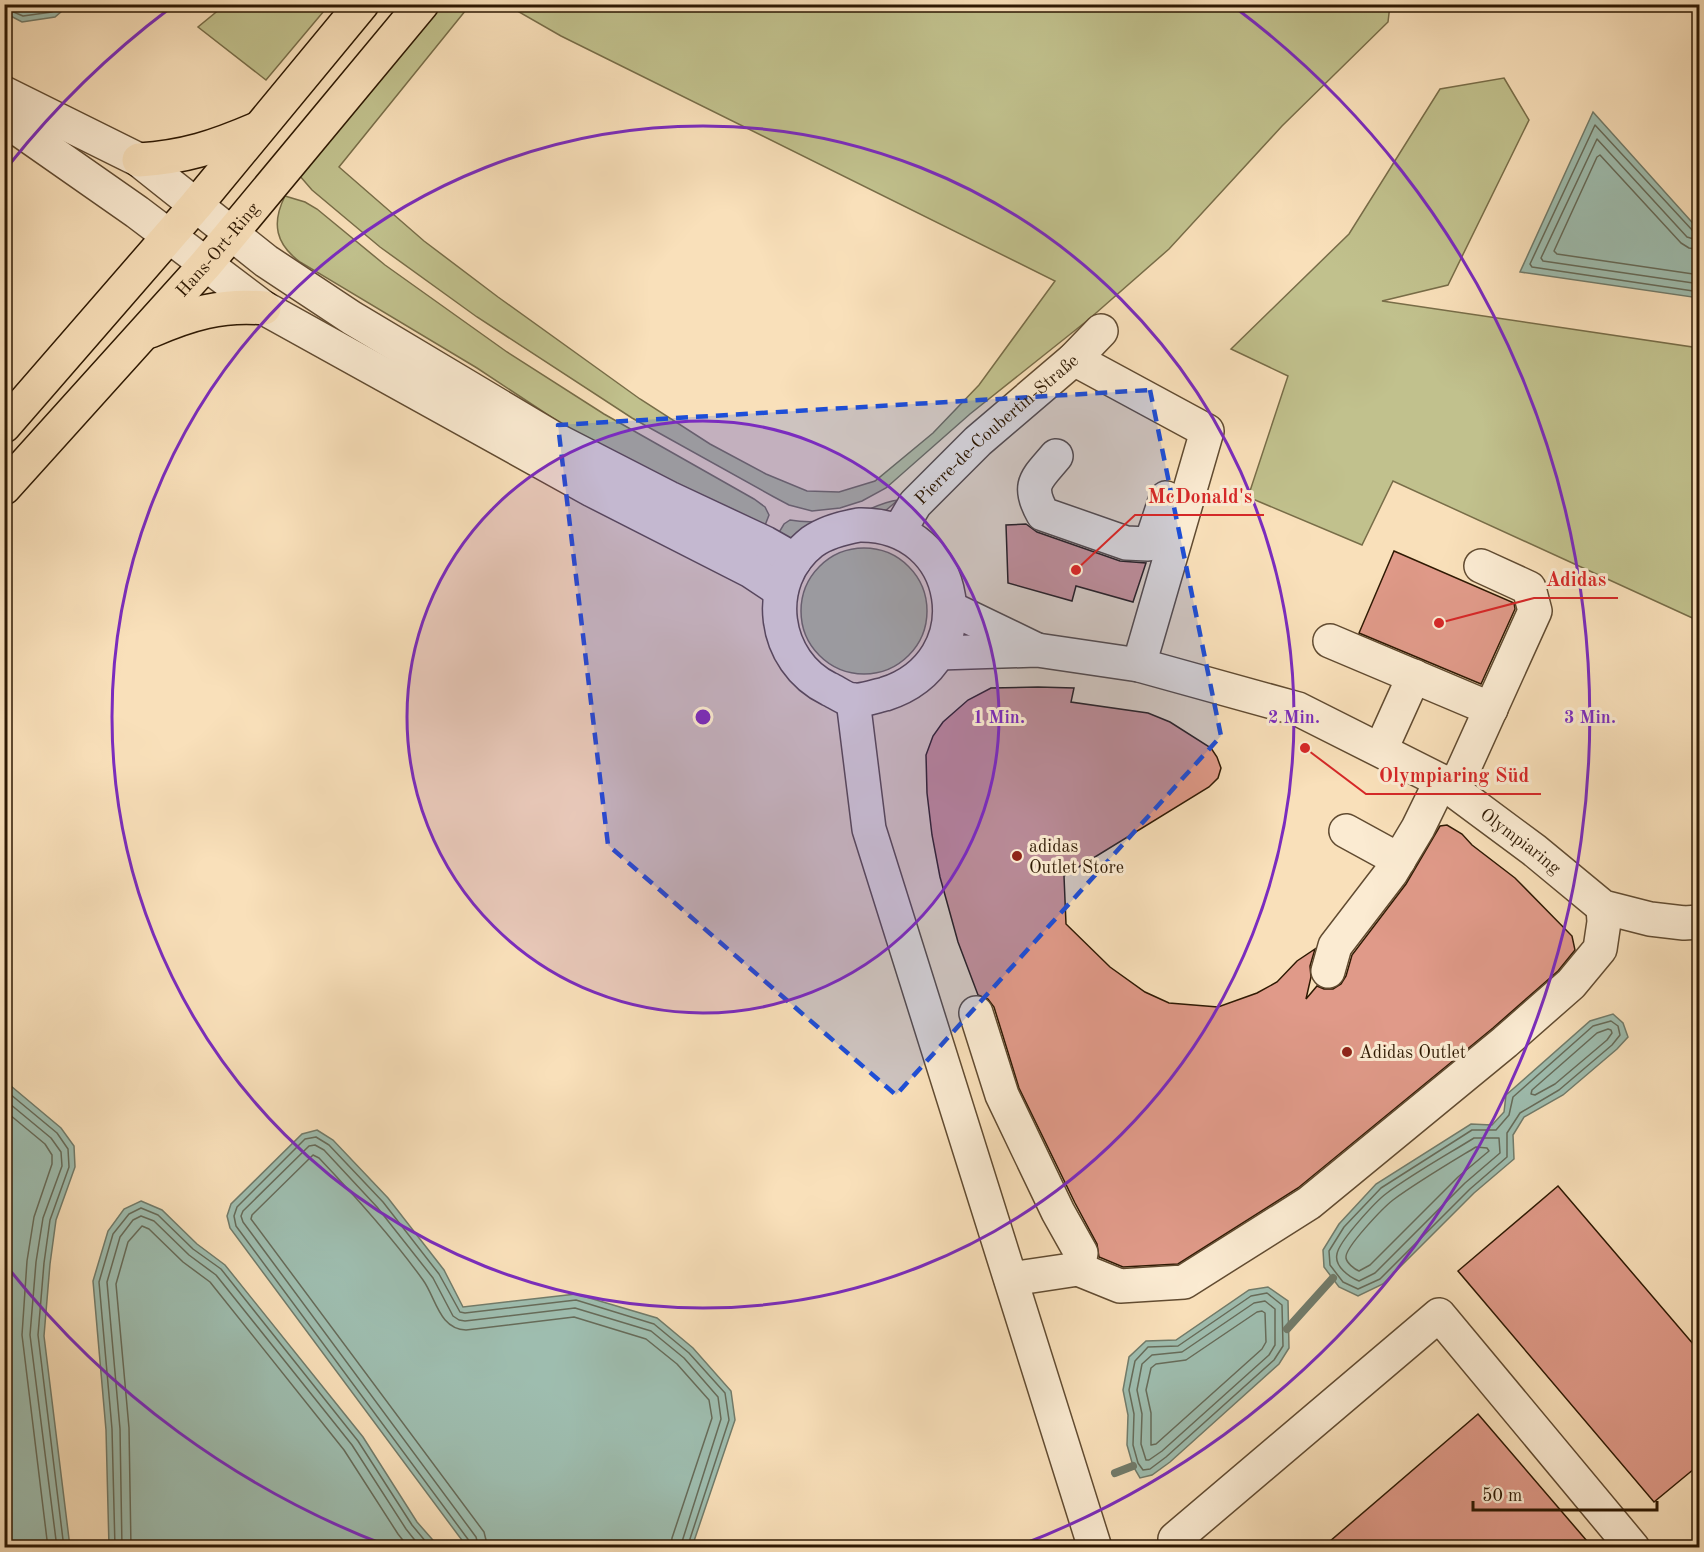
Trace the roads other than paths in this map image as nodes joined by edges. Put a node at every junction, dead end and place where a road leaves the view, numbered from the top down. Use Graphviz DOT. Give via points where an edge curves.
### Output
graph roads {
  1 [pos="362,4"];
  2 [pos="422,4"];
  3 [pos="4,93"];
  4 [pos="4,119"];
  5 [pos="259,129"];
  6 [pos="139,160"];
  7 [pos="196,205"];
  8 [pos="232,233"];
  9 [pos="169,237"];
  10 [pos="206,264"];
  11 [pos="264,308"];
  12 [pos="1101,332"];
  13 [pos="146,333"];
  14 [pos="1074,359"];
  15 [pos="1190,422"];
  16 [pos="4,426"];
  17 [pos="1056,456"];
  18 [pos="4,488"];
  19 [pos="899,531"];
  20 [pos="795,560"];
  21 [pos="1481,566"];
  22 [pos="781,591"];
  23 [pos="950,608"];
  24 [pos="1330,641"];
  25 [pos="1037,650"];
  26 [pos="939,653"];
  27 [pos="1139,665"];
  28 [pos="1414,676"];
  29 [pos="853,700"];
  30 [pos="1491,709"];
  31 [pos="1381,749"];
  32 [pos="1448,785"];
  33 [pos="1343,838"];
  34 [pos="1395,866"];
  35 [pos="1603,907"];
  36 [pos="1700,922"];
  37 [pos="1328,971"];
  38 [pos="976,1012"];
  39 [pos="1078,1269"];
  40 [pos="1011,1279"];
  41 [pos="1095,1548"];
  42 [pos="1183,1548"];
  43 [pos="1634,1548"];
  1 -- 5 [label="main road"];
  2 -- 8 [label="main road, Hans-Ort-Ring"];
  3 -- 6 [label="street"];
  4 -- 9 [label="street"];
  5 -- 6 [label="main road" via="197,152"];
  5 -- 7 [label="main road"];
  6 -- 7 [label="street"];
  7 -- 8 [label="street"];
  7 -- 9 [label="main road"];
  8 -- 10 [label="main road, Hans-Ort-Ring"];
  8 -- 20 [label="street" via="266,261 352,318 558,441"];
  9 -- 10 [label="street"];
  9 -- 16 [label="main road"];
  10 -- 11 [label="street"];
  10 -- 13 [label="main road, Hans-Ort-Ring"];
  11 -- 13 [label="main road" via="241,306 194,314"];
  11 -- 22 [label="street"];
  12 -- 14 [label="street, Pierre-de-Coubertin-Straße"];
  13 -- 18 [label="main road, Hans-Ort-Ring"];
  14 -- 15 [label="street"];
  14 -- 19 [label="street, Pierre-de-Coubertin-Straße" via="978,441 915,504"];
  15 -- 17 [label="street" via="1148,544 1126,543 1043,514 1035,499 1035,482"];
  15 -- 27 [label="street" via="1207,431"];
  19 -- 20 [label="street" via="871,525 838,529 814,541"];
  19 -- 23 [label="street" via="932,557 942,574"];
  20 -- 22 [label="street"];
  21 -- 30 [label="street" via="1529,588 1534,611"];
  22 -- 29 [label="street" via="782,633 793,658 818,684"];
  23 -- 25 [label="street, Olympiaring"];
  23 -- 26 [label="street" via="949,627"];
  24 -- 28 [label="street"];
  25 -- 26 [label="street, Olympiaring"];
  25 -- 27 [label="street, Olympiaring"];
  26 -- 29 [label="street" via="921,675 901,688"];
  27 -- 31 [label="street, Olympiaring" via="1298,709"];
  28 -- 30 [label="street"];
  28 -- 31 [label="street"];
  29 -- 40 [label="street" via="869,829"];
  30 -- 32 [label="street"];
  31 -- 32 [label="street, Olympiaring"];
  32 -- 34 [label="street"];
  32 -- 35 [label="street, Olympiaring"];
  33 -- 34 [label="street"];
  34 -- 37 [label="street" via="1335,946"];
  35 -- 36 [label="street, Olympiaring" via="1650,919"];
  35 -- 39 [label="street" via="1600,949 1571,984 1309,1203 1184,1282 1120,1286"];
  38 -- 39 [label="street" via="1002,1095 1081,1253"];
  39 -- 40 [label="street"];
  40 -- 41 [label="street"];
  42 -- 43 [label="street" via="1175,1539 1439,1315"];
}
